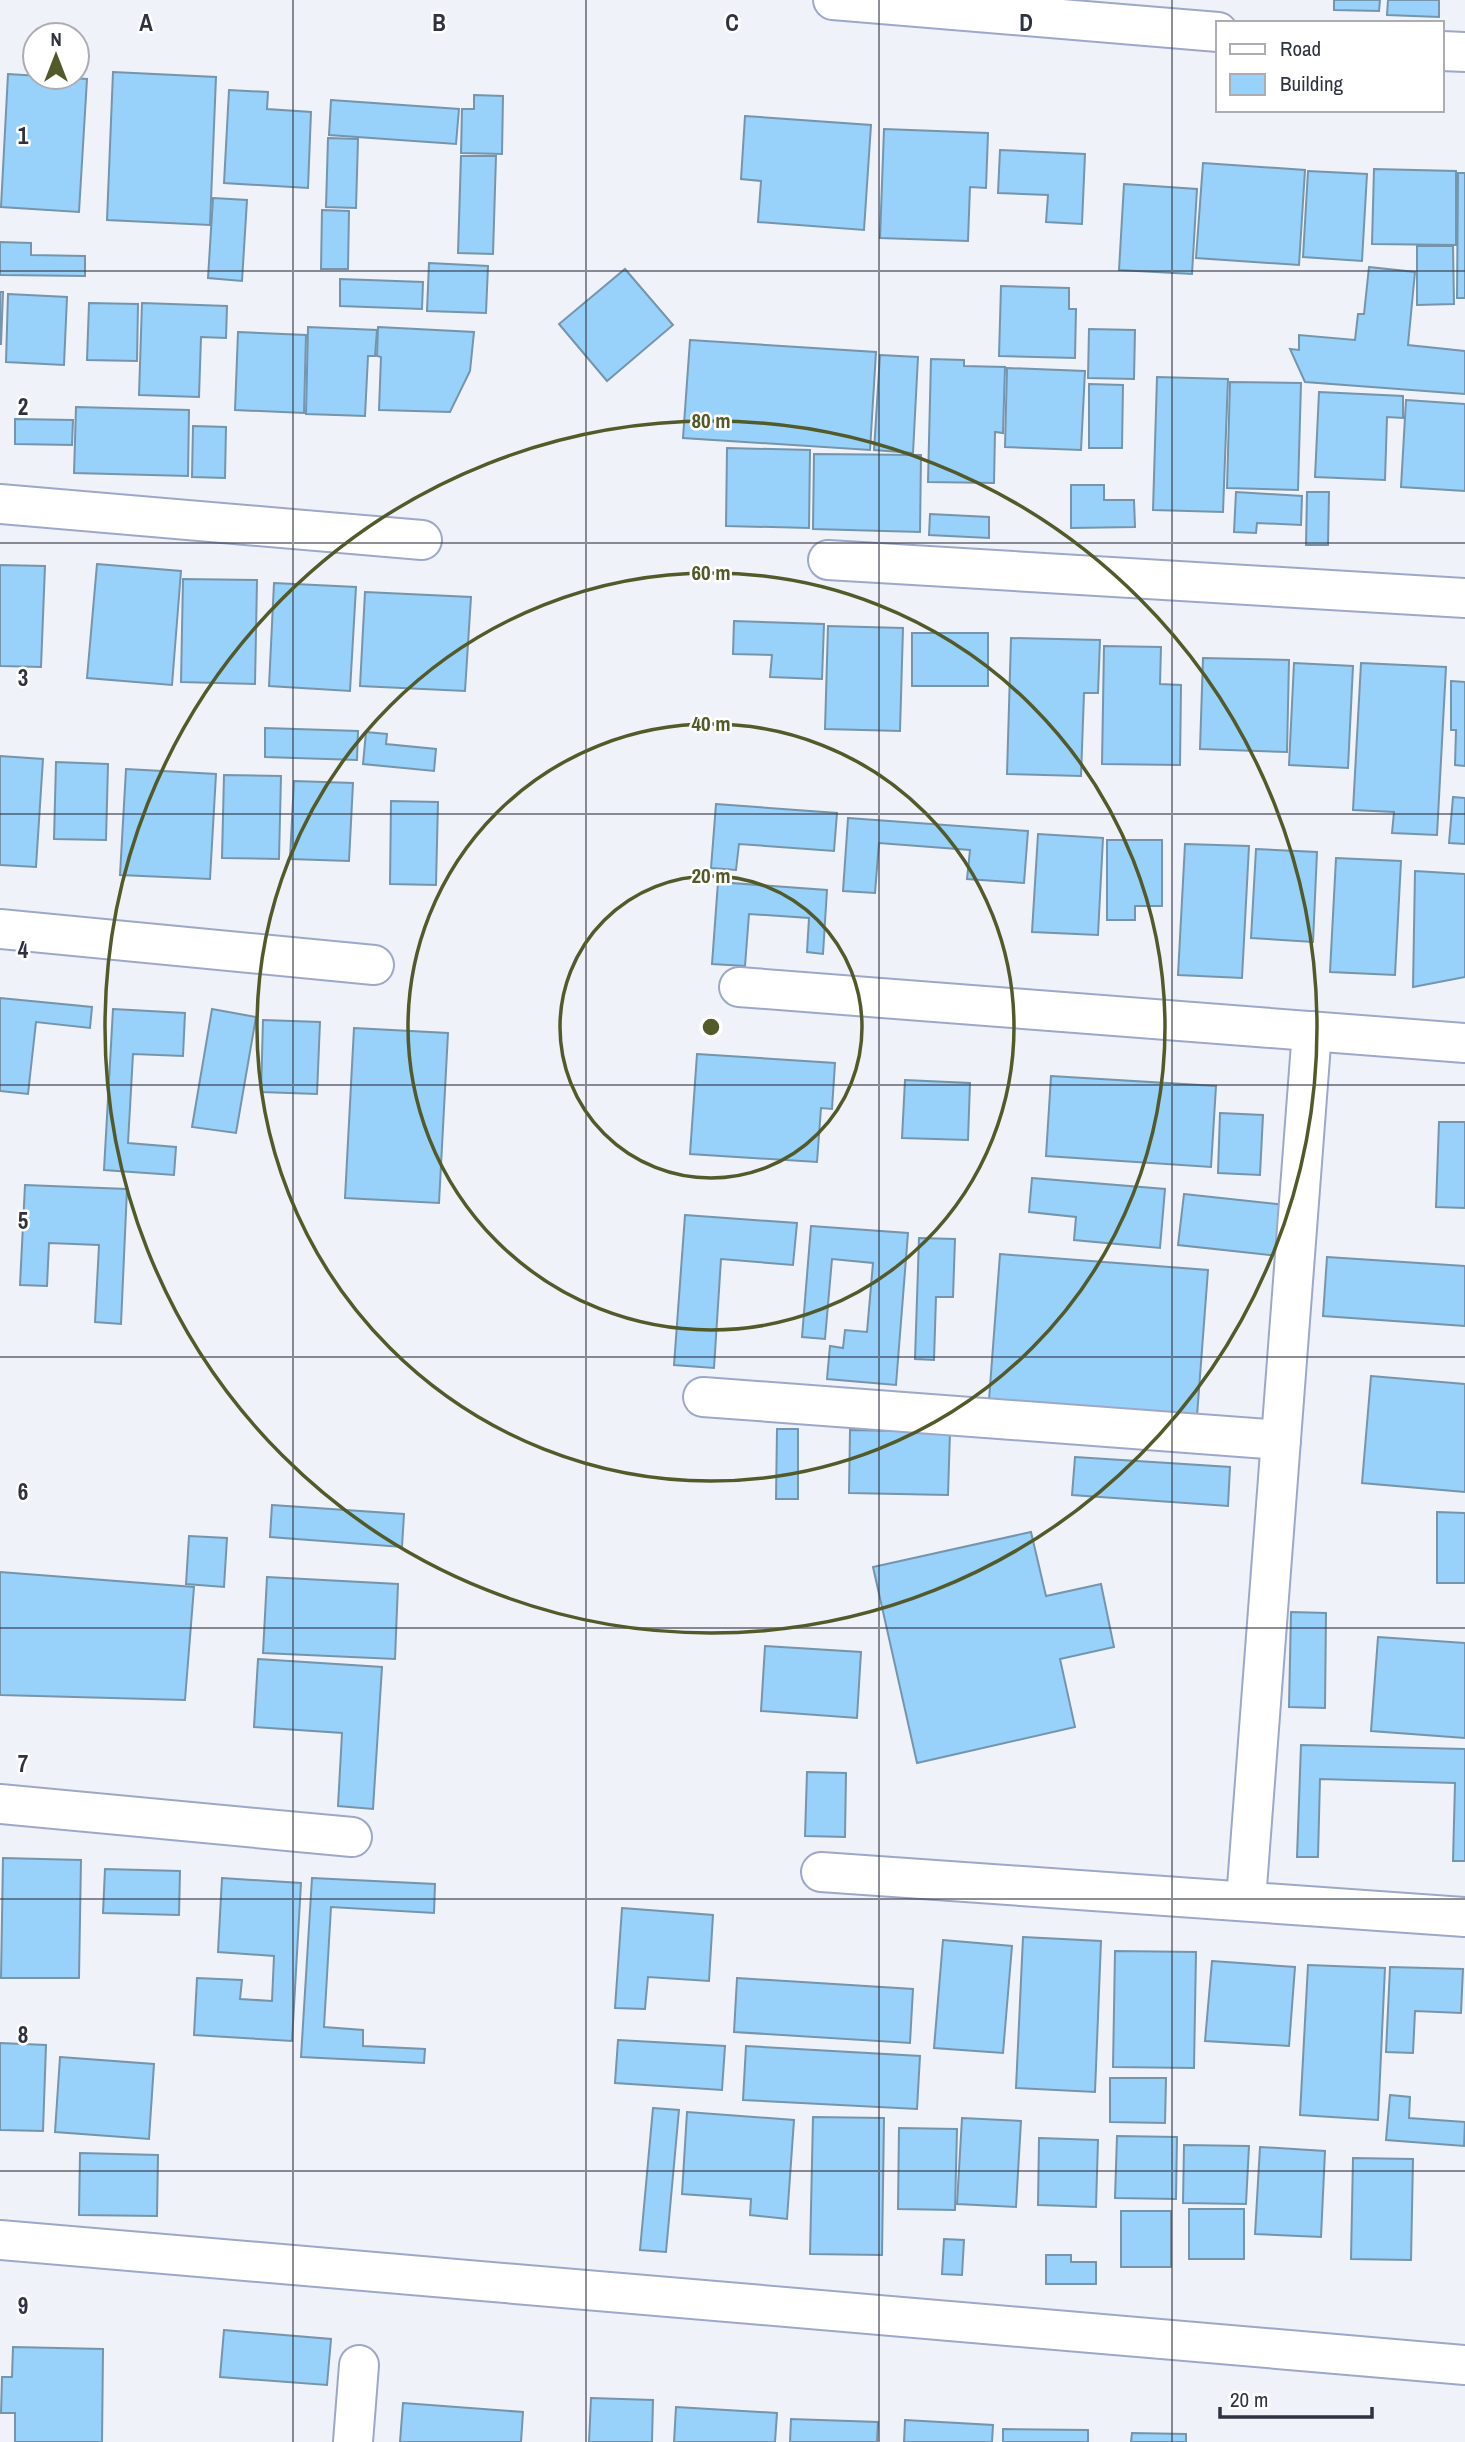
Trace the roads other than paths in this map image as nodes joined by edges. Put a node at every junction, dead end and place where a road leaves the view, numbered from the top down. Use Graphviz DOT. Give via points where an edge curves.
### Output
graph roads {
  1 [pos="833,0"];
  2 [pos="1216,32"];
  3 [pos="1444,51"];
  4 [pos="1465,52"];
  5 [pos="0,504"];
  6 [pos="422,540"];
  7 [pos="828,560"];
  8 [pos="1465,598"];
  9 [pos="0,929"];
  10 [pos="374,965"];
  11 [pos="739,987"];
  12 [pos="1312,1031"];
  13 [pos="1465,1043"];
  14 [pos="703,1397"];
  15 [pos="1281,1440"];
  16 [pos="0,1804"];
  17 [pos="352,1837"];
  18 [pos="821,1872"];
  19 [pos="1246,1900"];
  20 [pos="1465,1917"];
  21 [pos="0,2240"];
  22 [pos="359,2365"];
  23 [pos="1465,2365"];
  24 [pos="353,2442"];
  1 -- 2 [label="street"];
  3 -- 4 [label="street"];
  5 -- 6 [label="street"];
  7 -- 8 [label="street"];
  9 -- 10 [label="street"];
  11 -- 12 [label="street"];
  12 -- 13 [label="street"];
  12 -- 15 [label="street"];
  14 -- 15 [label="street"];
  15 -- 19 [label="street"];
  16 -- 17 [label="street"];
  18 -- 19 [label="street"];
  19 -- 20 [label="street"];
  21 -- 23 [label="street"];
  22 -- 24 [label="street"];
}
